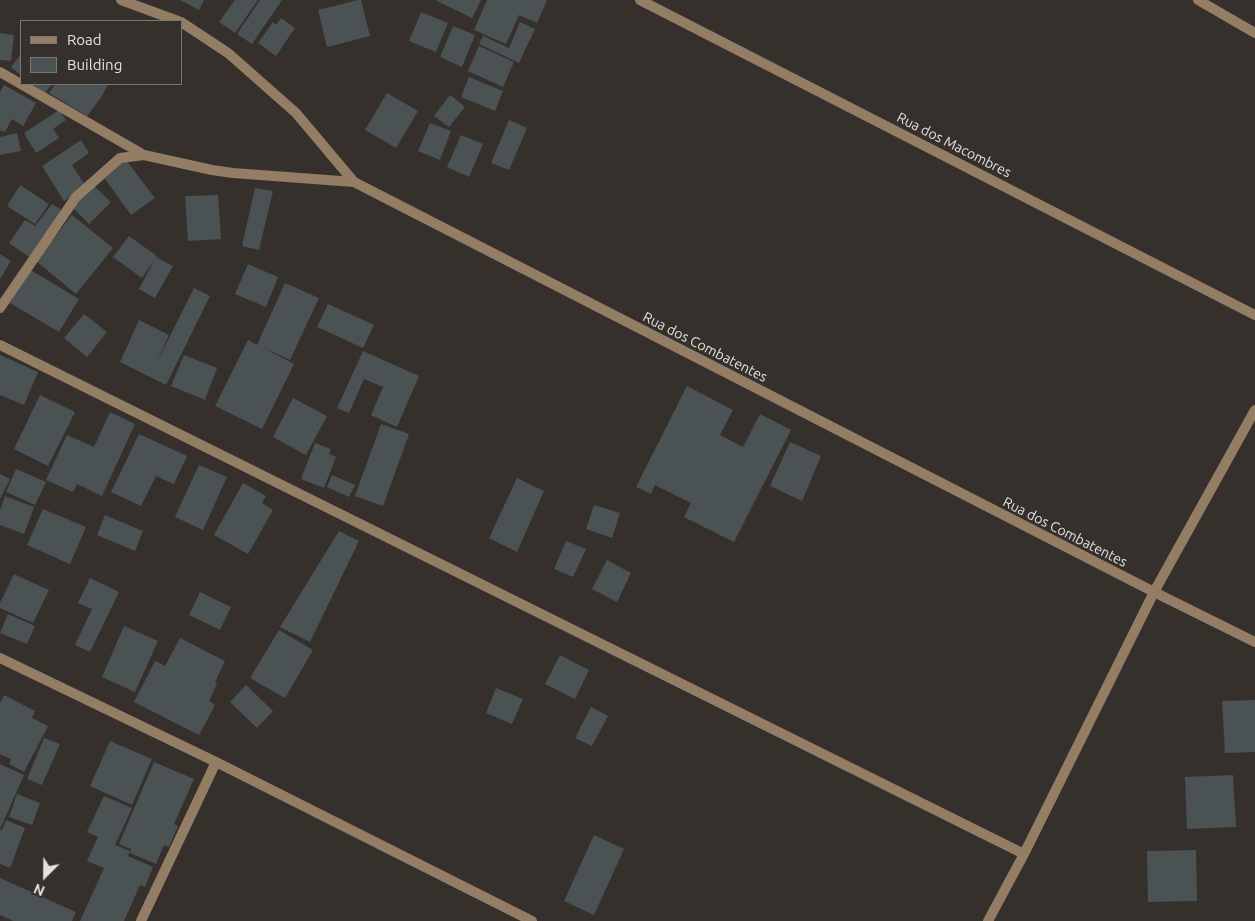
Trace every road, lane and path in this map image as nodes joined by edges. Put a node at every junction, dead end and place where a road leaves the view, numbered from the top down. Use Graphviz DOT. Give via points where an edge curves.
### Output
graph roads {
  1 [pos="121,0"];
  2 [pos="640,0"];
  3 [pos="1198,0"];
  4 [pos="175,20"];
  5 [pos="182,23"];
  6 [pos="1255,33"];
  7 [pos="0,72"];
  8 [pos="20,84"];
  9 [pos="23,85"];
  10 [pos="144,155"];
  11 [pos="354,182"];
  12 [pos="0,308"];
  13 [pos="1255,315"];
  14 [pos="0,345"];
  15 [pos="1255,410"];
  16 [pos="1154,592"];
  17 [pos="1255,642"];
  18 [pos="0,658"];
  19 [pos="216,762"];
  20 [pos="1024,854"];
  21 [pos="141,921"];
  22 [pos="532,921"];
  23 [pos="988,921"];
  1 -- 4 [label="street, Rua dos Combatentes"];
  2 -- 13 [label="street, Rua dos Macombres"];
  3 -- 6 [label="street"];
  5 -- 11 [label="street, Rua dos Combatentes" via="228,53 296,113"];
  7 -- 8 [label="street"];
  9 -- 10 [label="street"];
  10 -- 11 [label="street" via="234,173"];
  10 -- 12 [label="street" via="120,158 76,197"];
  11 -- 16 [label="street, Rua dos Combatentes"];
  14 -- 20 [label="street"];
  15 -- 16 [label="street"];
  16 -- 17 [label="street, Rua dos Combatentes"];
  16 -- 20 [label="street"];
  18 -- 19 [label="street"];
  19 -- 21 [label="street"];
  19 -- 22 [label="street"];
  20 -- 23 [label="street"];
}
